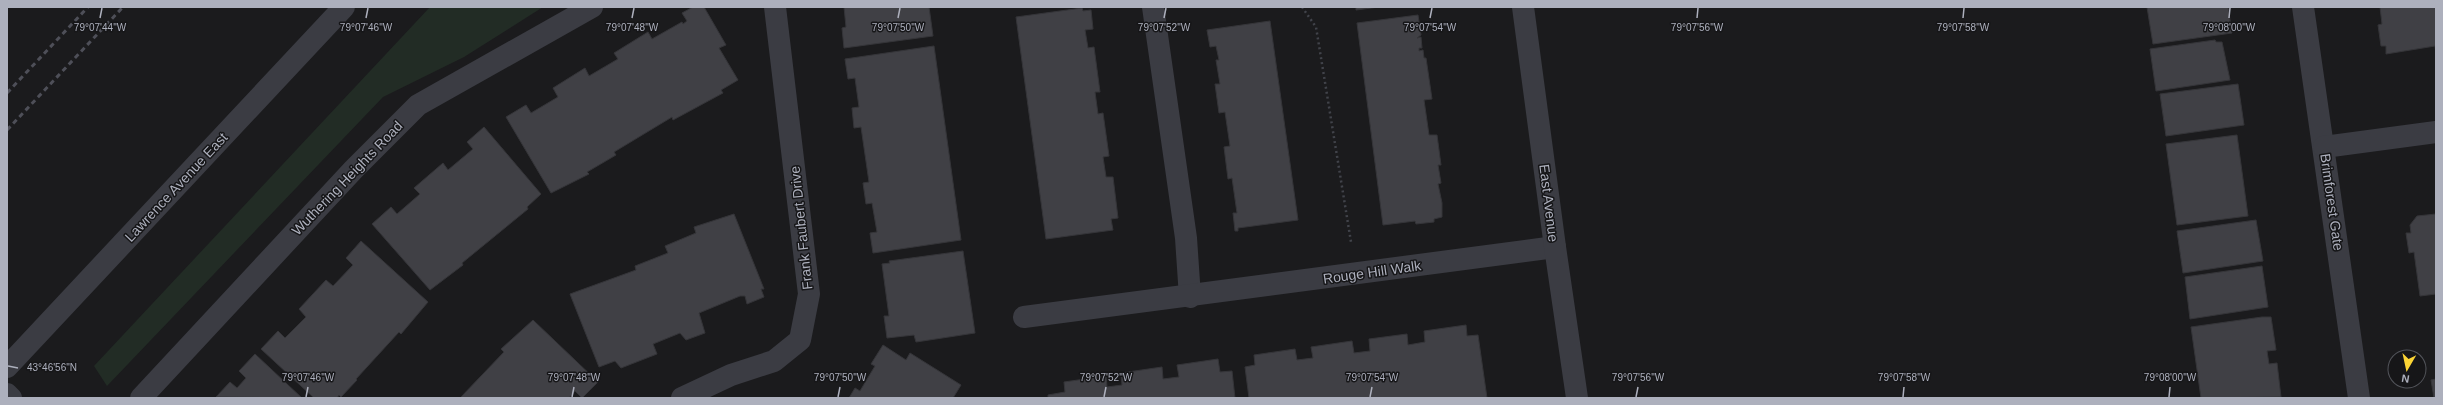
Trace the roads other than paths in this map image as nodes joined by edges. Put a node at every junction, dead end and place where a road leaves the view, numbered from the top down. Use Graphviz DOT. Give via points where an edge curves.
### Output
graph roads {
  1 [pos="344,7"];
  2 [pos="592,7"];
  3 [pos="775,7"];
  4 [pos="1153,7"];
  5 [pos="1523,7"];
  6 [pos="2303,7"];
  7 [pos="2436,132"];
  8 [pos="2324,147"];
  9 [pos="1555,247"];
  10 [pos="1190,297"];
  11 [pos="1024,317"];
  12 [pos="7,367"];
  13 [pos="7,394"];
  14 [pos="11,398"];
  15 [pos="141,398"];
  16 [pos="682,398"];
  17 [pos="1578,398"];
  18 [pos="2359,398"];
  1 -- 12 [label="street, Lawrence Avenue East"];
  2 -- 15 [label="street, Wuthering Heights Road" via="418,105 354,169"];
  3 -- 16 [label="street, Frank Faubert Drive" via="809,294 800,340 774,361 731,374"];
  4 -- 10 [label="street" via="1186,238"];
  5 -- 9 [label="street, East Avenue"];
  6 -- 8 [label="street, Brimforest Gate"];
  7 -- 8 [label="street"];
  8 -- 18 [label="street, Brimforest Gate"];
  9 -- 10 [label="street, Rouge Hill Walk"];
  9 -- 17 [label="street, East Avenue"];
  10 -- 11 [label="street, Rouge Hill Walk"];
  13 -- 14 [label="street"];
}
